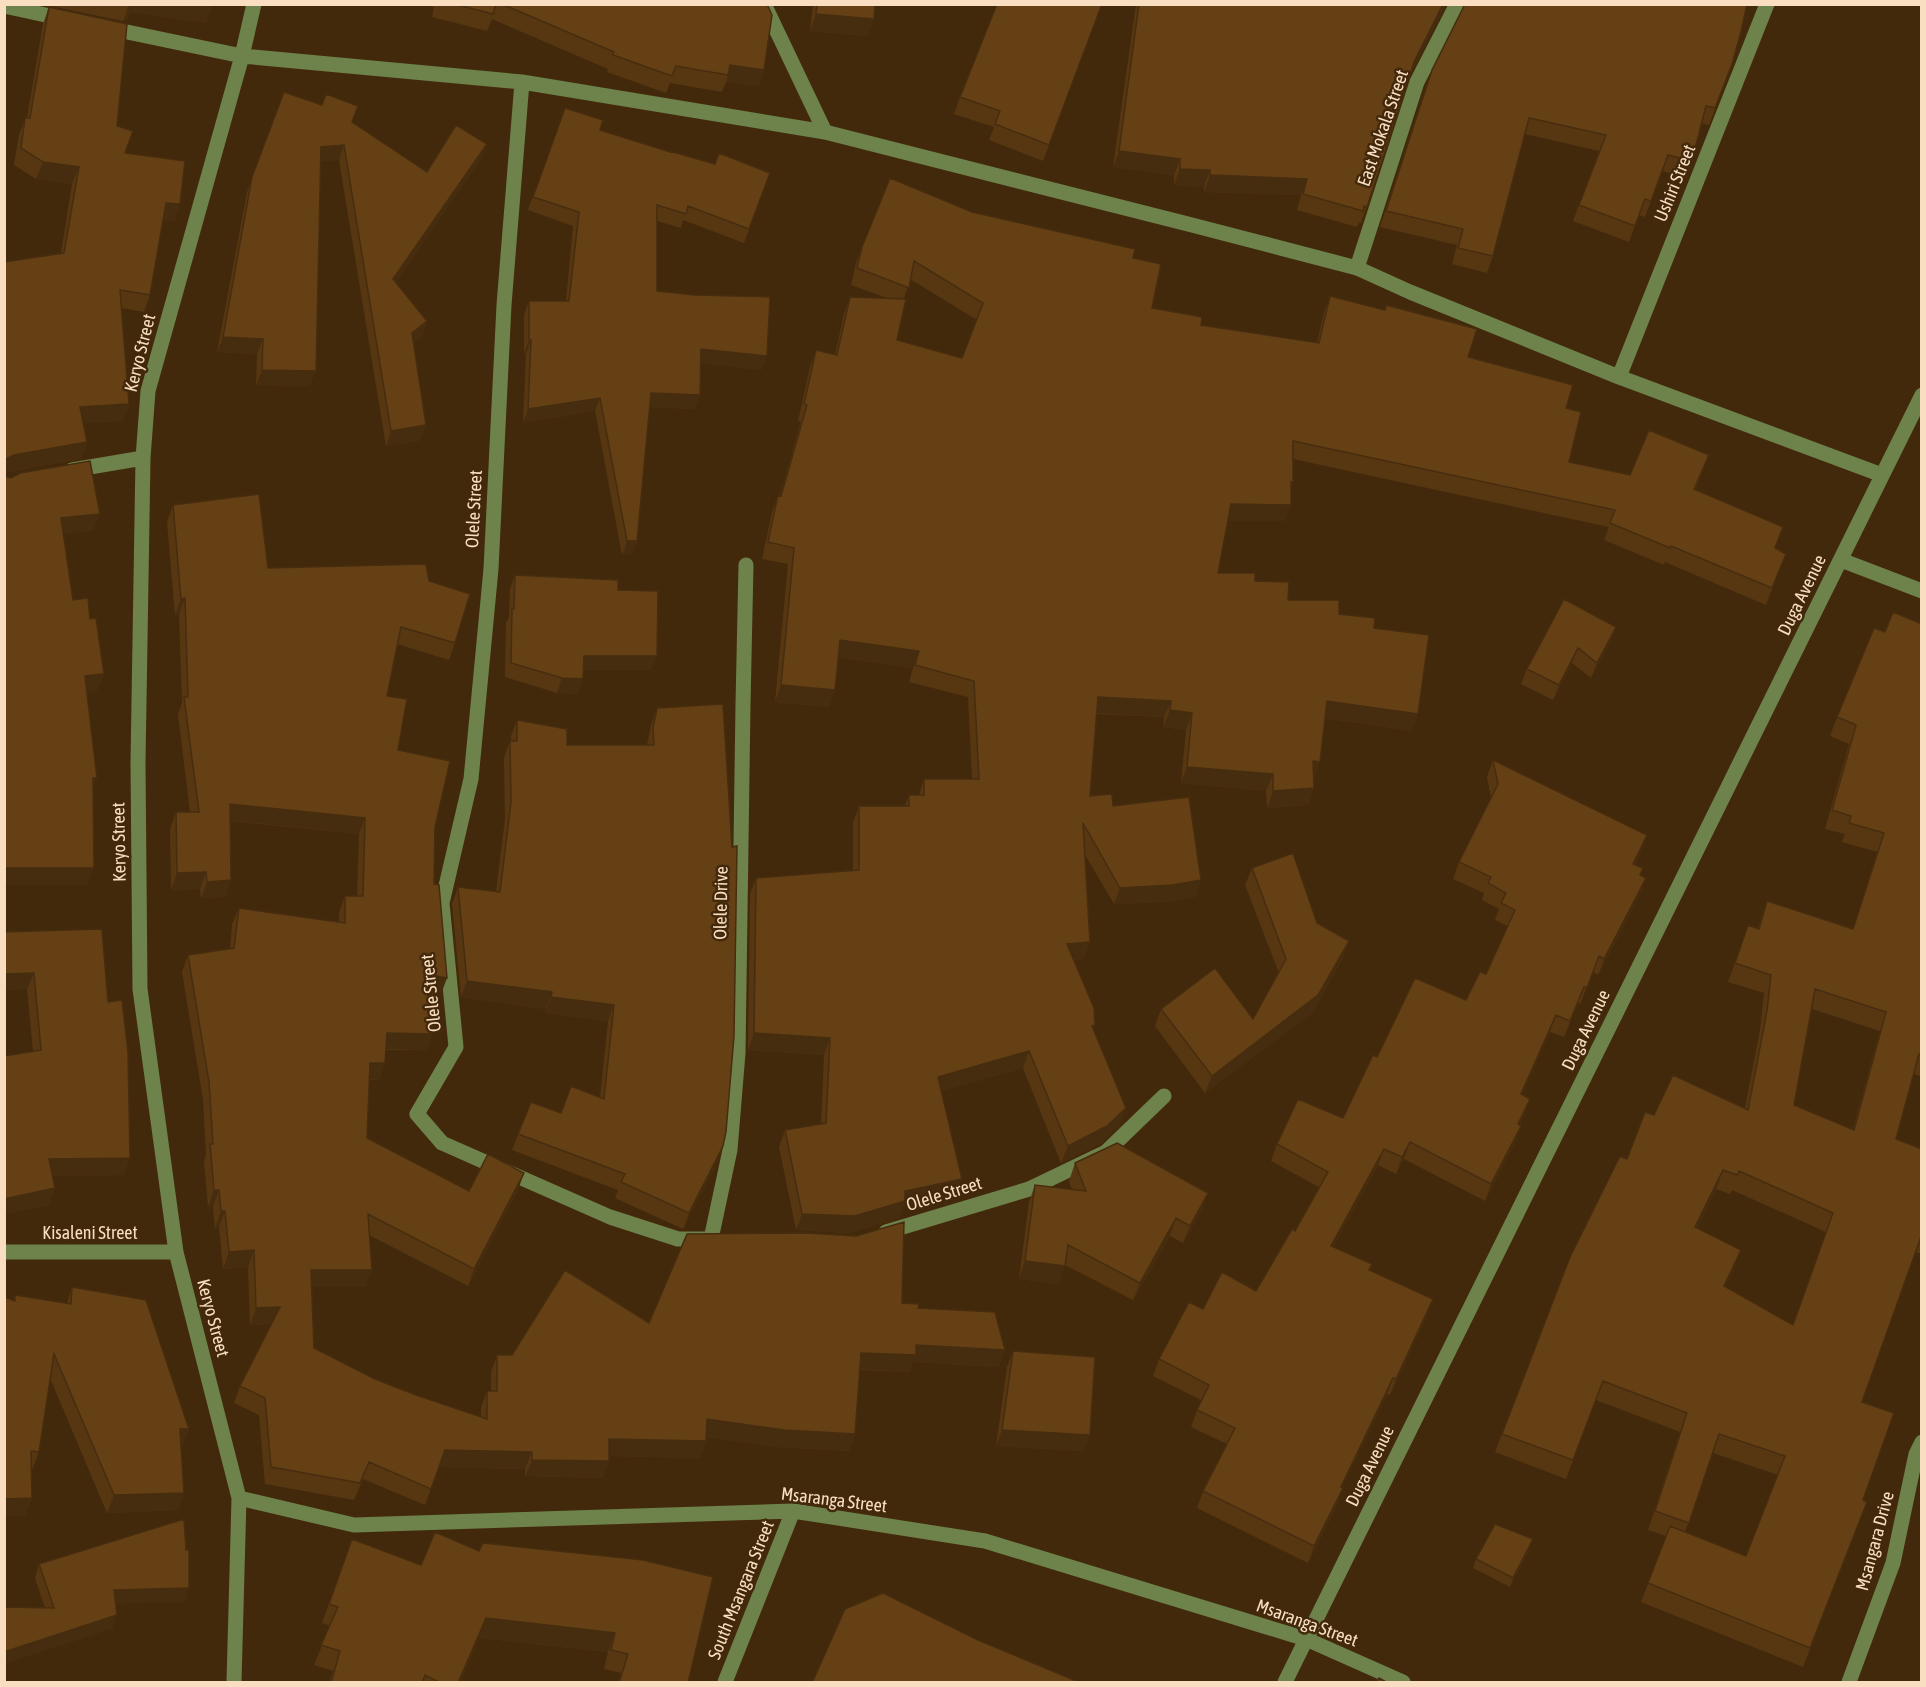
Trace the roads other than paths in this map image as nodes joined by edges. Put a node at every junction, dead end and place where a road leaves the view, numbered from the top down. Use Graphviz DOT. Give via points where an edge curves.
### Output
graph roads {
  1 [pos="254,4"];
  2 [pos="764,4"];
  3 [pos="1457,4"];
  4 [pos="1767,4"];
  5 [pos="4,6"];
  6 [pos="242,56"];
  7 [pos="522,82"];
  8 [pos="825,132"];
  9 [pos="1357,268"];
  10 [pos="1619,377"];
  11 [pos="1922,395"];
  12 [pos="143,458"];
  13 [pos="55,473"];
  14 [pos="1882,475"];
  15 [pos="1841,560"];
  16 [pos="746,565"];
  17 [pos="1922,591"];
  18 [pos="1164,1096"];
  19 [pos="872,1236"];
  20 [pos="716,1239"];
  21 [pos="4,1252"];
  22 [pos="176,1252"];
  23 [pos="1922,1442"];
  24 [pos="239,1498"];
  25 [pos="792,1512"];
  26 [pos="1306,1639"];
  27 [pos="234,1683"];
  28 [pos="725,1683"];
  29 [pos="1285,1683"];
  30 [pos="1403,1683"];
  31 [pos="1850,1683"];
  1 -- 6 [label="street, Keryo Street"];
  2 -- 8 [label="street"];
  3 -- 9 [label="street, East Mokala Street" via="1417,82"];
  4 -- 10 [label="street, Ushiri Street"];
  5 -- 6 [label="street"];
  6 -- 7 [label="street"];
  6 -- 12 [label="street, Keryo Street" via="148,392"];
  7 -- 8 [label="street"];
  7 -- 20 [label="street, Olele Street" via="504,305 487,616 471,779 442,903 456,1047 417,1114 442,1143 610,1217 678,1239"];
  8 -- 9 [label="street"];
  9 -- 10 [label="street"];
  10 -- 14 [label="street"];
  11 -- 14 [label="street, Duga Avenue"];
  12 -- 13 [label="street"];
  12 -- 22 [label="street, Keryo Street" via="138,763 140,989"];
  14 -- 15 [label="street, Duga Avenue"];
  15 -- 17 [label="street"];
  15 -- 26 [label="street, Duga Avenue"];
  16 -- 20 [label="street, Olele Drive" via="738,1053 730,1150"];
  18 -- 19 [label="street, Olele Street" via="1106,1152 1029,1189"];
  21 -- 22 [label="street, Kisaleni Street"];
  22 -- 24 [label="street, Keryo Street"];
  23 -- 31 [label="street, Msangara Drive" via="1916,1454 1893,1563"];
  24 -- 25 [label="street, Msaranga Street" via="354,1525"];
  24 -- 27 [label="street, Keryo Street"];
  25 -- 26 [label="street, Msaranga Street" via="985,1541"];
  25 -- 28 [label="street, South Msangara Street"];
  26 -- 29 [label="street, Duga Avenue"];
  26 -- 30 [label="street, Msaranga Street"];
}
